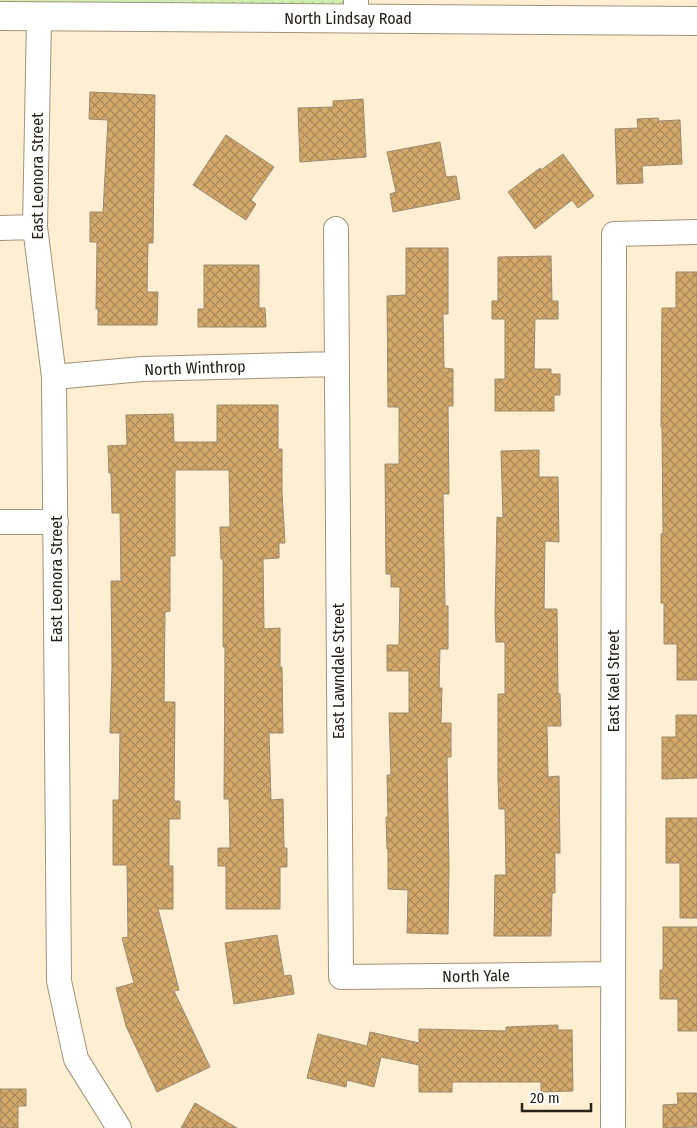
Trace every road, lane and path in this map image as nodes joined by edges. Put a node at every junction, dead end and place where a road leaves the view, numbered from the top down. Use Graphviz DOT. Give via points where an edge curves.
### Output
graph roads {
  1 [pos="356,9"];
  2 [pos="0,16"];
  3 [pos="38,18"];
  4 [pos="697,21"];
  5 [pos="35,227"];
  6 [pos="0,228"];
  7 [pos="336,229"];
  8 [pos="697,232"];
  9 [pos="336,364"];
  10 [pos="54,377"];
  11 [pos="0,522"];
  12 [pos="56,522"];
  13 [pos="612,974"];
  14 [pos="341,977"];
  15 [pos="120,1128"];
  16 [pos="613,1128"];
  1 -- 3 [label="main road, North Lindsay Road"];
  1 -- 4 [label="main road, North Lindsay Road"];
  2 -- 3 [label="main road, North Lindsay Road"];
  3 -- 5 [label="street, East Leonora Street"];
  5 -- 6 [label="street"];
  5 -- 10 [label="street, East Leonora Street"];
  7 -- 9 [label="street, East Lawndale Street"];
  8 -- 13 [label="street, East Kael Street" via="614,234"];
  9 -- 10 [label="street, North Winthrop" via="142,369"];
  9 -- 14 [label="street, East Lawndale Street"];
  10 -- 12 [label="street, East Leonora Street"];
  11 -- 12 [label="street"];
  12 -- 15 [label="street, East Leonora Street" via="59,981 76,1059"];
  13 -- 14 [label="street, North Yale"];
  13 -- 16 [label="street, East Kael Street"];
}
